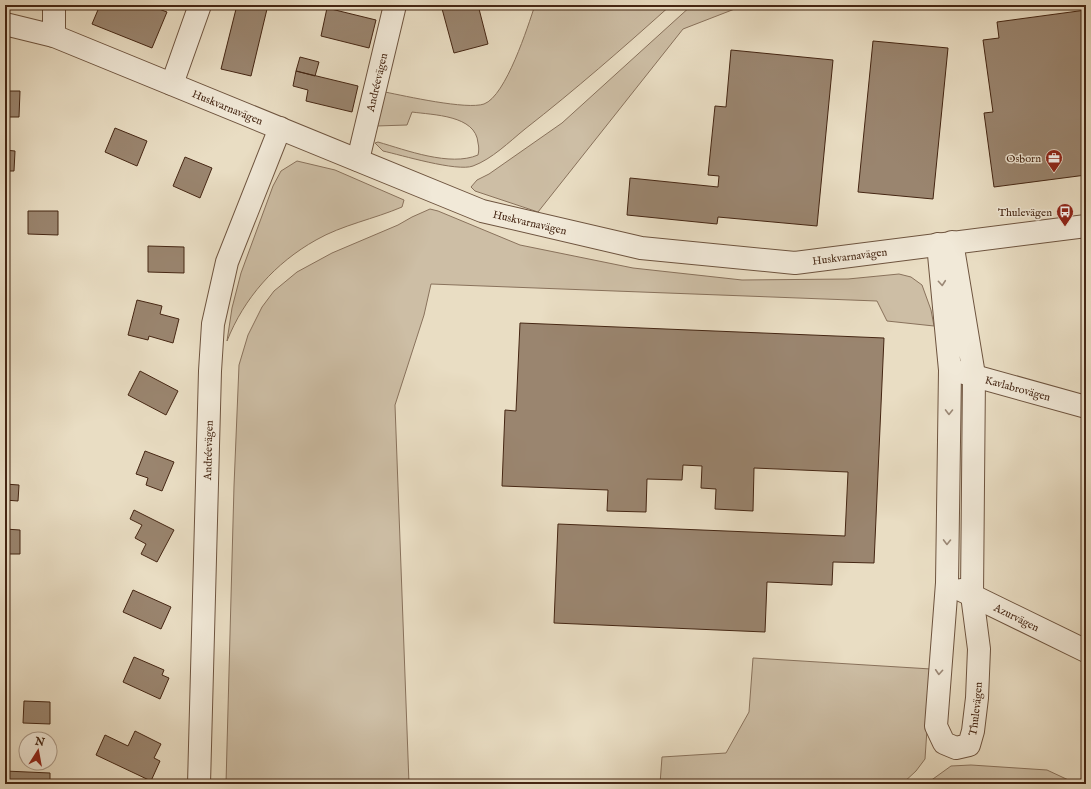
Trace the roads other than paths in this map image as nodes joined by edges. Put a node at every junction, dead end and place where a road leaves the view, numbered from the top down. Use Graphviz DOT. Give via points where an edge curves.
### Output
graph roads {
  1 [pos="54,5"];
  2 [pos="200,5"];
  3 [pos="395,5"];
  4 [pos="5,24"];
  5 [pos="54,36"];
  6 [pos="172,84"];
  7 [pos="280,128"];
  8 [pos="358,160"];
  9 [pos="1086,226"];
  10 [pos="945,243"];
  11 [pos="950,370"];
  12 [pos="974,375"];
  13 [pos="1086,407"];
  14 [pos="947,583"];
  15 [pos="972,595"];
  16 [pos="1086,651"];
  17 [pos="199,784"];
  1 -- 5 [label="street"];
  2 -- 6 [label="street"];
  3 -- 8 [label="street, Andréevägen"];
  4 -- 5 [label="street, Huskvarnavägen"];
  5 -- 6 [label="street, Huskvarnavägen"];
  6 -- 7 [label="street, Huskvarnavägen"];
  7 -- 8 [label="street, Huskvarnavägen"];
  7 -- 17 [label="street, Andréevägen" via="227,262 213,324"];
  8 -- 10 [label="street, Huskvarnavägen" via="482,211 641,248 795,263"];
  9 -- 10 [label="street, Huskvarnavägen"];
  10 -- 11 [label="street, Thulevägen, one-way"];
  10 -- 12 [label="street, Thulevägen"];
  11 -- 12 [label="street, Kavlabrovägen"];
  11 -- 14 [label="street, Thulevägen, one-way"];
  12 -- 13 [label="street, Kavlabrovägen"];
  12 -- 15 [label="street, Thulevägen"];
  14 -- 15 [label="street, Azurvägen"];
  14 -- 15 [label="street, Thulevägen, one-way" via="936,726 944,744 956,748 968,745 973,731 977,698 980,649"];
  15 -- 16 [label="street, Azurvägen"];
}
